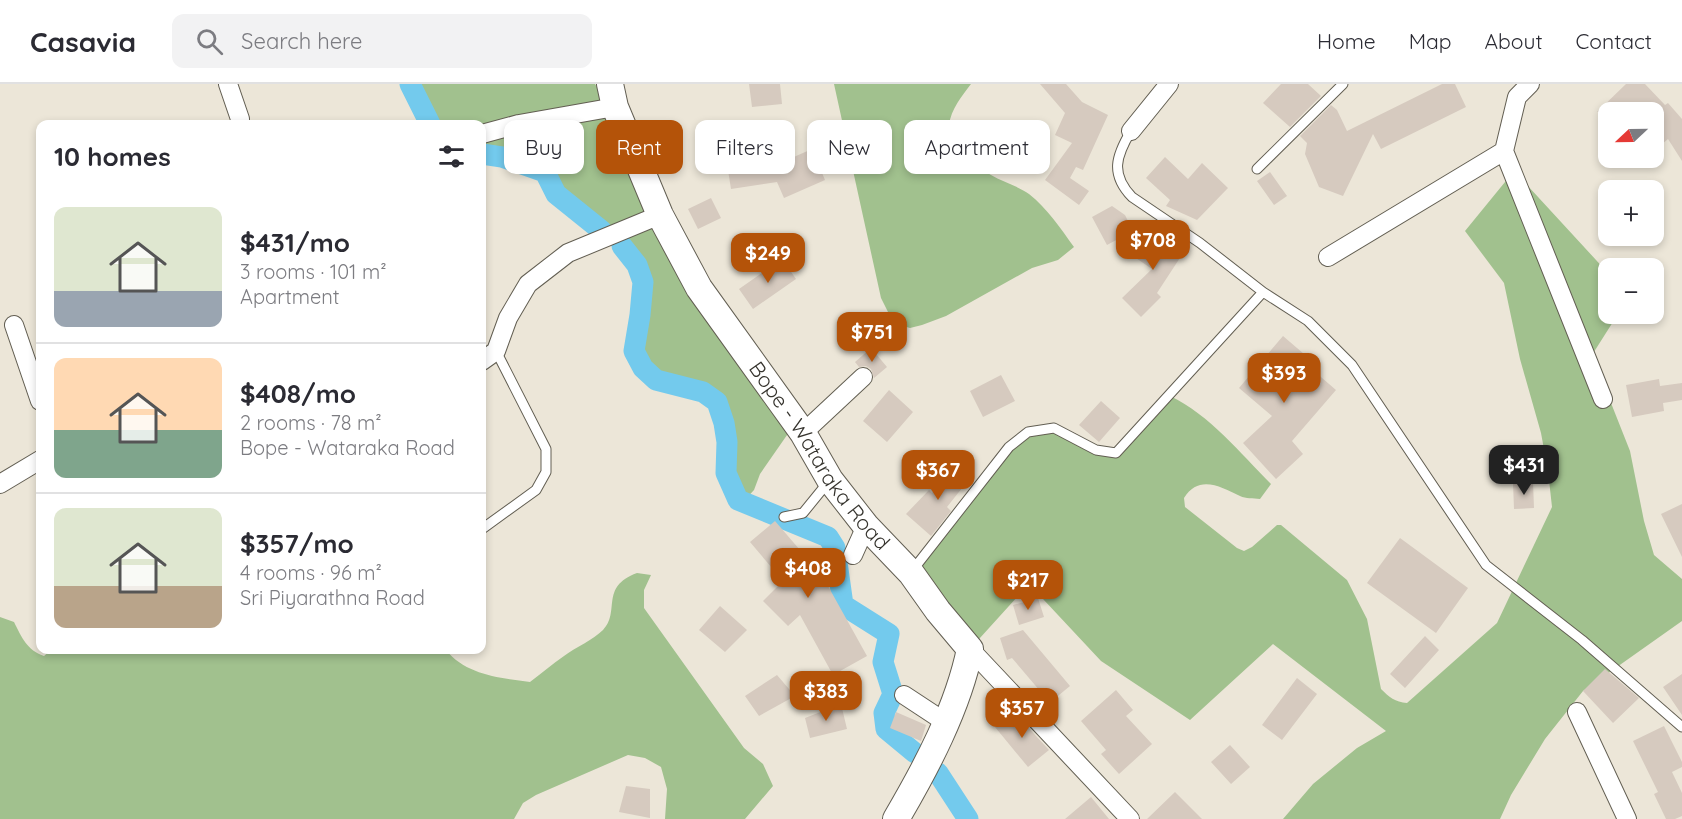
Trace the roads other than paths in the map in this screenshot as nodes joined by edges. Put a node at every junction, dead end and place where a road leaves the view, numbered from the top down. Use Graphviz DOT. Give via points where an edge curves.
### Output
graph roads {
  1 [pos="228,84"];
  2 [pos="1169,84"];
  3 [pos="1343,84"];
  4 [pos="1530,84"];
  5 [pos="612,95"];
  6 [pos="240,120"];
  7 [pos="1131,131"];
  8 [pos="486,133"];
  9 [pos="1504,152"];
  10 [pos="1257,169"];
  11 [pos="660,215"];
  12 [pos="1328,257"];
  13 [pos="1263,292"];
  14 [pos="14,325"];
  15 [pos="489,356"];
  16 [pos="863,377"];
  17 [pos="36,389"];
  18 [pos="1603,399"];
  19 [pos="804,434"];
  20 [pos="36,462"];
  21 [pos="830,480"];
  22 [pos="0,484"];
  23 [pos="784,517"];
  24 [pos="486,526"];
  25 [pos="866,526"];
  26 [pos="853,555"];
  27 [pos="911,573"];
  28 [pos="970,649"];
  29 [pos="904,695"];
  30 [pos="1577,712"];
  31 [pos="945,722"];
  32 [pos="1682,727"];
  33 [pos="896,819"];
  34 [pos="1130,819"];
  35 [pos="1627,819"];
  1 -- 6 [label="street"];
  2 -- 7 [label="street"];
  3 -- 10 [label="lane"];
  4 -- 9 [label="street" via="1517,97"];
  5 -- 8 [label="street"];
  5 -- 11 [label="street, Bope - Wataraka Road"];
  7 -- 13 [label="lane" via="1117,161 1123,187"];
  9 -- 12 [label="street"];
  9 -- 18 [label="street"];
  11 -- 15 [label="street" via="568,253 528,284"];
  11 -- 19 [label="street, Bope - Wataraka Road" via="699,288"];
  13 -- 27 [label="lane" via="1116,453 1096,450 1053,428 1028,432 1009,447"];
  13 -- 32 [label="lane" via="1308,321 1352,365 1486,565 1582,640"];
  14 -- 17 [label="street"];
  15 -- 24 [label="lane" via="546,449 546,472 536,490"];
  16 -- 19 [label="street"];
  19 -- 21 [label="street, Bope - Wataraka Road"];
  20 -- 22 [label="street"];
  21 -- 23 [label="lane" via="803,513"];
  21 -- 25 [label="street, Bope - Wataraka Road"];
  25 -- 26 [label="street"];
  25 -- 27 [label="street, Bope - Wataraka Road"];
  27 -- 28 [label="street, Bope - Wataraka Road"];
  28 -- 31 [label="street"];
  28 -- 34 [label="street"];
  29 -- 31 [label="street"];
  30 -- 35 [label="street"];
  31 -- 33 [label="street"];
}
